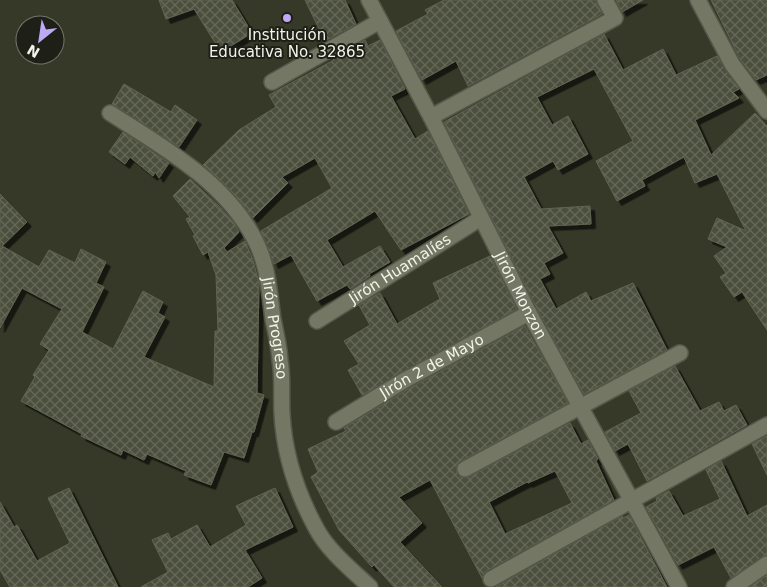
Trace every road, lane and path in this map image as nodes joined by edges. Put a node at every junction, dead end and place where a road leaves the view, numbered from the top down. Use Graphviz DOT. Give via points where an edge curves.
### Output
graph roads {
  1 [pos="369,0"];
  2 [pos="605,0"];
  3 [pos="698,0"];
  4 [pos="380,21"];
  5 [pos="272,82"];
  6 [pos="763,107"];
  7 [pos="110,113"];
  8 [pos="430,117"];
  9 [pos="481,218"];
  10 [pos="529,313"];
  11 [pos="317,321"];
  12 [pos="680,352"];
  13 [pos="582,408"];
  14 [pos="336,422"];
  15 [pos="767,425"];
  16 [pos="465,469"];
  17 [pos="633,500"];
  18 [pos="767,564"];
  19 [pos="490,579"];
  20 [pos="370,587"];
  21 [pos="680,587"];
  22 [pos="734,587"];
  1 -- 4 [label="street, Jirón Monzon"];
  2 -- 8 [label="street" via="615,18"];
  3 -- 6 [label="street" via="732,64"];
  4 -- 5 [label="street"];
  4 -- 8 [label="street, Jirón Monzon"];
  7 -- 20 [label="street, Jirón Progreso" via="207,180 233,207 254,238 268,272 281,361 282,414 288,456 296,482 317,530 345,564"];
  8 -- 9 [label="street, Jirón Monzon"];
  9 -- 10 [label="street, Jirón Monzon"];
  9 -- 11 [label="street, Jirón Huamalíes"];
  10 -- 13 [label="street, Jirón Monzon"];
  10 -- 14 [label="street, Jirón 2 de Mayo" via="405,380"];
  12 -- 13 [label="street"];
  13 -- 16 [label="street"];
  13 -- 17 [label="street, Jirón Monzon"];
  15 -- 17 [label="street"];
  17 -- 19 [label="street"];
  17 -- 21 [label="street, Jirón Monzon"];
  18 -- 22 [label="street"];
}
